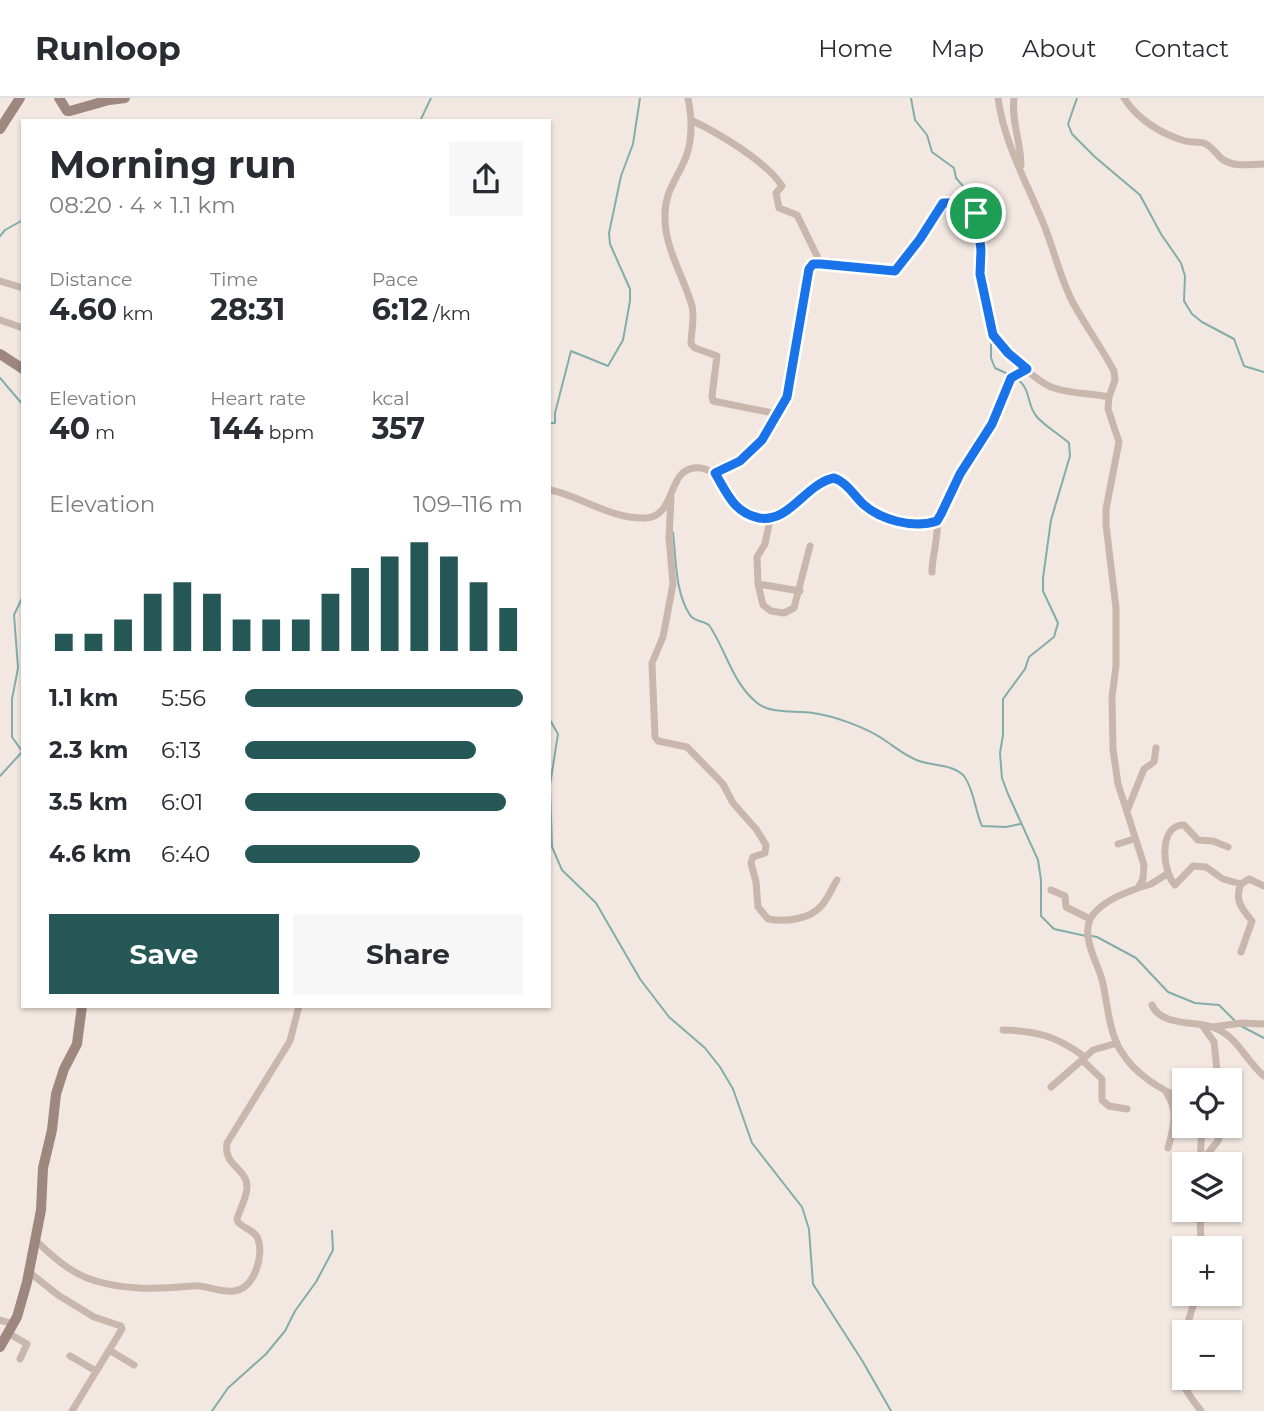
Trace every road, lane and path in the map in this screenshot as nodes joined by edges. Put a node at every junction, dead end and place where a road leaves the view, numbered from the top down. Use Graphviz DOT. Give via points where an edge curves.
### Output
graph roads {
  1 [pos="20,98"];
  2 [pos="59,98"];
  3 [pos="125,98"];
  4 [pos="688,98"];
  5 [pos="998,98"];
  6 [pos="1014,98"];
  7 [pos="1124,98"];
  8 [pos="109,99"];
  9 [pos="691,120"];
  10 [pos="0,129"];
  11 [pos="1264,164"];
  12 [pos="1021,173"];
  13 [pos="821,264"];
  14 [pos="0,281"];
  15 [pos="21,287"];
  16 [pos="0,320"];
  17 [pos="21,327"];
  18 [pos="0,354"];
  19 [pos="21,368"];
  20 [pos="1027,369"];
  21 [pos="1109,397"];
  22 [pos="778,414"];
  23 [pos="715,473"];
  24 [pos="551,490"];
  25 [pos="671,497"];
  26 [pos="770,519"];
  27 [pos="937,521"];
  28 [pos="810,546"];
  29 [pos="932,572"];
  30 [pos="758,584"];
  31 [pos="800,590"];
  32 [pos="1156,748"];
  33 [pos="1127,812"];
  34 [pos="1134,839"];
  35 [pos="1118,844"];
  36 [pos="1228,847"];
  37 [pos="1167,874"];
  38 [pos="837,880"];
  39 [pos="1241,884"];
  40 [pos="1264,886"];
  41 [pos="1138,888"];
  42 [pos="1051,890"];
  43 [pos="1090,919"];
  44 [pos="1241,952"];
  45 [pos="1152,1005"];
  46 [pos="82,1008"];
  47 [pos="298,1008"];
  48 [pos="1264,1024"];
  49 [pos="1202,1025"];
  50 [pos="1212,1027"];
  51 [pos="1003,1030"];
  52 [pos="1117,1043"];
  53 [pos="1083,1058"];
  54 [pos="1217,1068"];
  55 [pos="1264,1076"];
  56 [pos="1051,1087"];
  57 [pos="1164,1091"];
  58 [pos="1172,1095"];
  59 [pos="1127,1109"];
  60 [pos="1168,1148"];
  61 [pos="35,1240"];
  62 [pos="29,1272"];
  63 [pos="0,1320"];
  64 [pos="10,1328"];
  65 [pos="0,1347"];
  66 [pos="109,1350"];
  67 [pos="70,1356"];
  68 [pos="20,1359"];
  69 [pos="134,1365"];
  70 [pos="96,1371"];
  71 [pos="1186,1390"];
  72 [pos="72,1411"];
  73 [pos="1201,1411"];
  1 -- 10 [label="street"];
  2 -- 8 [label="street" via="67,111"];
  3 -- 8 [label="street"];
  4 -- 9 [label="street"];
  5 -- 12 [label="street"];
  6 -- 12 [label="street"];
  7 -- 11 [label="street" via="1146,122 1183,141 1202,142 1233,164"];
  9 -- 13 [label="street" via="775,175 782,186 776,193 779,208 797,215"];
  9 -- 22 [label="street" via="685,157 666,196 664,221 692,306 691,344 717,356 713,401"];
  12 -- 21 [label="street" via="1071,299 1114,371"];
  13 -- 20 [label="street" via="895,271 943,203 974,209 980,274 993,335"];
  13 -- 22 [label="street" via="809,269 787,397"];
  14 -- 15 [label="street"];
  16 -- 17 [label="street"];
  18 -- 19 [label="street"];
  20 -- 21 [label="street" via="1052,388"];
  20 -- 27 [label="street" via="1014,376"];
  21 -- 33 [label="street" via="1110,418 1119,442 1106,509 1116,608 1113,749"];
  22 -- 23 [label="street" via="762,440 740,461"];
  23 -- 25 [label="street" via="702,468 685,470"];
  23 -- 26 [label="street" via="735,508"];
  24 -- 25 [label="street" via="642,518 656,516"];
  25 -- 38 [label="street" via="673,584 663,637 652,663 655,737 687,747 723,783 766,845 765,853 753,857 751,863 758,907 768,919 796,919 821,908"];
  26 -- 27 [label="street" via="818,484 834,478 884,517 914,523"];
  26 -- 30 [label="street" via="757,557"];
  27 -- 29 [label="street"];
  28 -- 31 [label="street"];
  30 -- 31 [label="street"];
  30 -- 31 [label="street" via="767,608 785,613 794,608"];
  32 -- 33 [label="street" via="1154,762 1144,769"];
  33 -- 34 [label="street"];
  34 -- 35 [label="street"];
  34 -- 41 [label="street" via="1144,865"];
  36 -- 37 [label="street" via="1198,840 1184,825 1178,825 1166,841"];
  37 -- 39 [label="street" via="1176,885 1191,867 1203,866"];
  37 -- 41 [label="street"];
  39 -- 40 [label="street" via="1249,879"];
  39 -- 44 [label="street" via="1238,899 1252,921"];
  41 -- 43 [label="street" via="1115,898"];
  42 -- 43 [label="street" via="1065,897 1066,906"];
  43 -- 52 [label="street" via="1088,941"];
  45 -- 49 [label="street" via="1160,1016"];
  46 -- 61 [label="street" via="78,1044 56,1094"];
  47 -- 61 [label="street" via="290,1041 227,1143 230,1162 242,1173 247,1187 237,1219 259,1242 256,1271 245,1288 118,1287 73,1272"];
  48 -- 50 [label="street"];
  49 -- 50 [label="street"];
  49 -- 54 [label="street" via="1214,1042"];
  50 -- 55 [label="street" via="1230,1038"];
  51 -- 53 [label="street" via="1037,1032 1068,1045"];
  52 -- 53 [label="street"];
  52 -- 57 [label="street" via="1133,1067"];
  53 -- 56 [label="street"];
  53 -- 59 [label="street" via="1102,1079 1102,1100"];
  57 -- 58 [label="street"];
  57 -- 60 [label="street" via="1174,1109"];
  61 -- 62 [label="street"];
  62 -- 64 [label="street"];
  62 -- 66 [label="street" via="58,1296 121,1326"];
  63 -- 64 [label="street"];
  64 -- 65 [label="street"];
  64 -- 68 [label="street" via="27,1344"];
  66 -- 69 [label="street"];
  66 -- 70 [label="street"];
  67 -- 70 [label="street"];
  70 -- 72 [label="street"];
  71 -- 73 [label="street"];
}
